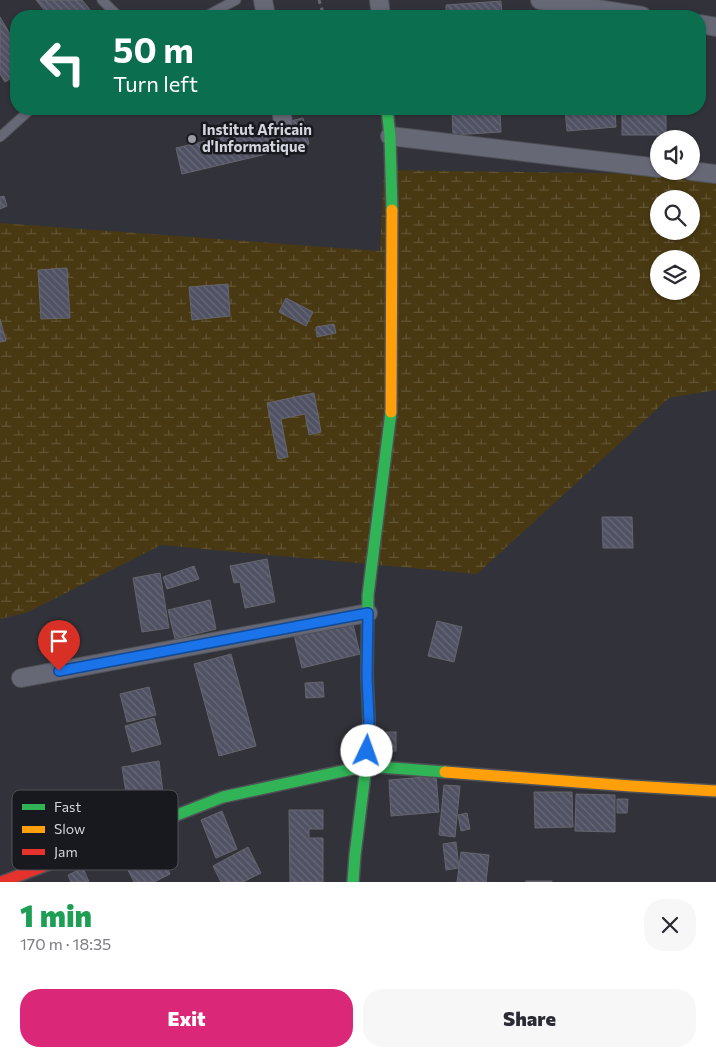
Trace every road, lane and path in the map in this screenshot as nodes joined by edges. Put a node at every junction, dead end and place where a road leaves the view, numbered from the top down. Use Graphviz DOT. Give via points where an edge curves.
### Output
graph roads {
  1 [pos="102,0"];
  2 [pos="236,0"];
  3 [pos="540,0"];
  4 [pos="112,10"];
  5 [pos="217,10"];
  6 [pos="604,10"];
  7 [pos="24,115"];
  8 [pos="388,115"];
  9 [pos="390,136"];
  10 [pos="0,137"];
  11 [pos="650,167"];
  12 [pos="700,172"];
  13 [pos="716,174"];
  14 [pos="368,613"];
  15 [pos="21,678"];
  16 [pos="366,766"];
  17 [pos="716,791"];
  18 [pos="178,814"];
  19 [pos="33,870"];
  20 [pos="2,882"];
  21 [pos="353,882"];
  1 -- 4 [label="lane"];
  2 -- 5 [label="lane"];
  3 -- 6 [label="street"];
  7 -- 10 [label="lane"];
  8 -- 9 [label="street"];
  9 -- 11 [label="street"];
  9 -- 14 [label="street" via="391,413"];
  12 -- 13 [label="street"];
  14 -- 15 [label="street"];
  14 -- 16 [label="street"];
  16 -- 17 [label="street"];
  16 -- 18 [label="street" via="223,797"];
  16 -- 21 [label="street"];
  19 -- 20 [label="street"];
}
